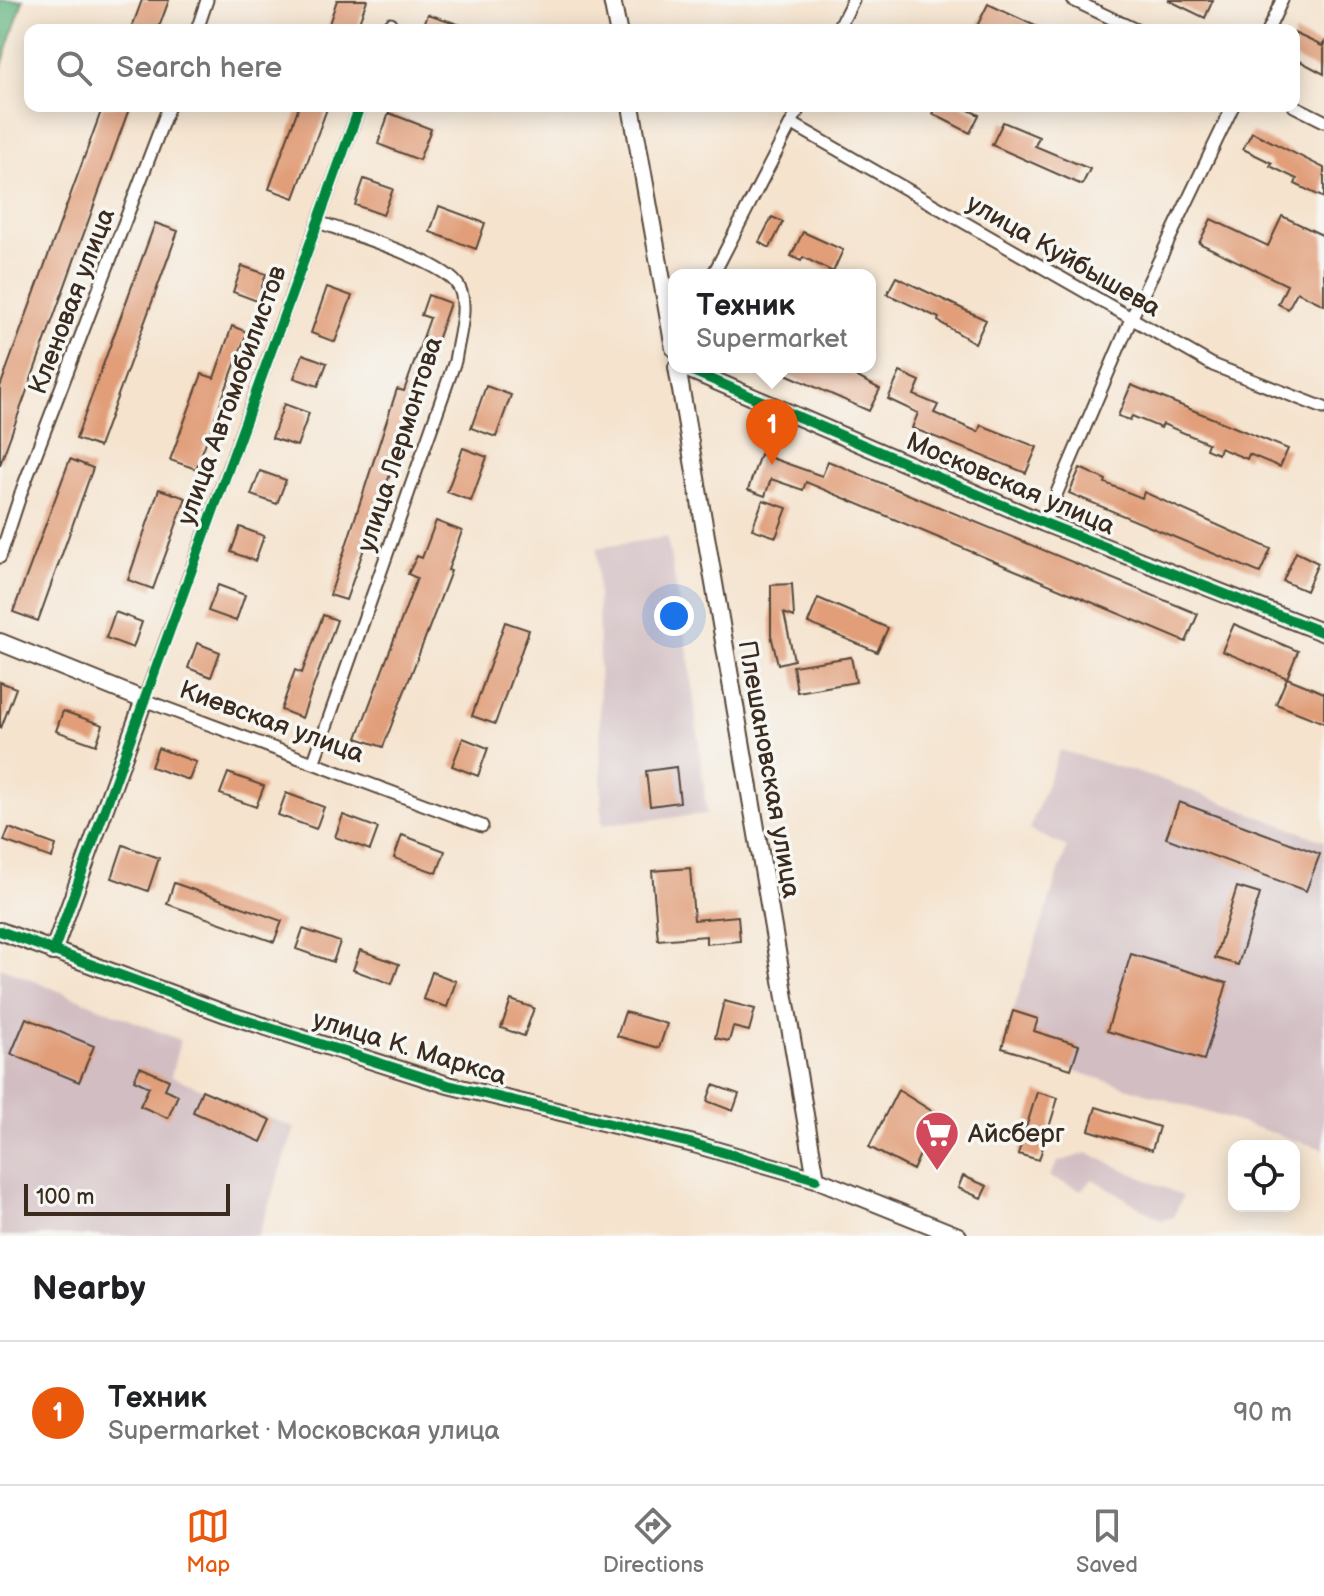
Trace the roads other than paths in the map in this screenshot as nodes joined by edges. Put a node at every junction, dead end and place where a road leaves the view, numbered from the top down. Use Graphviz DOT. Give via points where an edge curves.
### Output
graph roads {
  1 [pos="207,0"];
  2 [pos="612,0"];
  3 [pos="853,0"];
  4 [pos="1073,0"];
  5 [pos="1282,0"];
  6 [pos="199,24"];
  7 [pos="617,24"];
  8 [pos="841,24"];
  9 [pos="1123,24"];
  10 [pos="1271,24"];
  11 [pos="1300,109"];
  12 [pos="167,112"];
  13 [pos="358,112"];
  14 [pos="632,112"];
  15 [pos="797,112"];
  16 [pos="1230,112"];
  17 [pos="1324,121"];
  18 [pos="791,123"];
  19 [pos="318,222"];
  20 [pos="716,269"];
  21 [pos="668,299"];
  22 [pos="1131,319"];
  23 [pos="681,373"];
  24 [pos="694,373"];
  25 [pos="1324,408"];
  26 [pos="1044,523"];
  27 [pos="0,557"];
  28 [pos="1323,630"];
  29 [pos="0,642"];
  30 [pos="144,700"];
  31 [pos="314,761"];
  32 [pos="482,826"];
  33 [pos="0,931"];
  34 [pos="53,952"];
  35 [pos="816,1179"];
  36 [pos="958,1236"];
  1 -- 6 [label="street"];
  2 -- 7 [label="street"];
  3 -- 8 [label="street"];
  4 -- 9 [label="street"];
  5 -- 10 [label="street"];
  11 -- 17 [label="street"];
  12 -- 27 [label="street, Кленовая улица"];
  13 -- 19 [label="street, улица Автомобилистов"];
  14 -- 21 [label="street"];
  15 -- 18 [label="street"];
  16 -- 22 [label="street"];
  18 -- 20 [label="street"];
  18 -- 22 [label="street, улица Куйбышева"];
  19 -- 30 [label="street, улица Автомобилистов"];
  19 -- 31 [label="street, улица Лермонтова" via="418,259 450,277 463,305 455,361"];
  22 -- 25 [label="street, улица Куйбышева" via="1213,365"];
  22 -- 26 [label="street"];
  23 -- 35 [label="street, Плешановская улица"];
  24 -- 26 [label="street, Московская улица"];
  26 -- 28 [label="street, Московская улица"];
  29 -- 30 [label="street, Киевская улица"];
  30 -- 31 [label="street, Киевская улица"];
  30 -- 34 [label="street"];
  31 -- 32 [label="street, Киевская улица"];
  33 -- 34 [label="street, улица К. Маркса"];
  34 -- 35 [label="street, улица К. Маркса" via="448,1085"];
  35 -- 36 [label="street, улица К. Маркса"];
}
